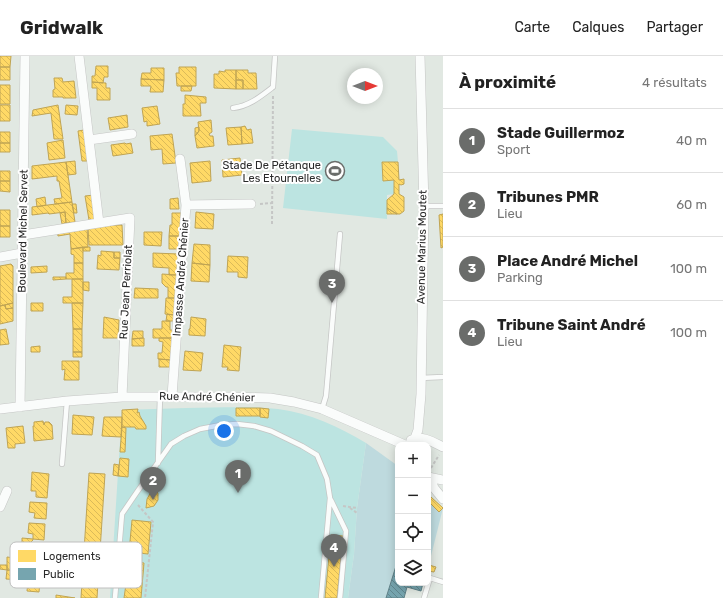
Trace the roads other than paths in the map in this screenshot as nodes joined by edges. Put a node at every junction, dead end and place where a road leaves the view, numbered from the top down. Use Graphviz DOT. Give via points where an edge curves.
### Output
graph roads {
  1 [pos="25,56"];
  2 [pos="79,56"];
  3 [pos="275,56"];
  4 [pos="420,56"];
  5 [pos="233,108"];
  6 [pos="132,134"];
  7 [pos="89,140"];
  8 [pos="180,159"];
  9 [pos="251,204"];
  10 [pos="186,205"];
  11 [pos="424,206"];
  12 [pos="443,206"];
  13 [pos="99,223"];
  14 [pos="340,234"];
  15 [pos="23,235"];
  16 [pos="22,253"];
  17 [pos="0,257"];
  18 [pos="443,377"];
  19 [pos="420,378"];
  20 [pos="160,396"];
  21 [pos="172,396"];
  22 [pos="122,397"];
  23 [pos="67,402"];
  24 [pos="20,407"];
  25 [pos="0,409"];
  26 [pos="322,409"];
  27 [pos="415,438"];
  28 [pos="398,442"];
  29 [pos="408,442"];
  30 [pos="443,447"];
  31 [pos="158,463"];
  32 [pos="62,464"];
  33 [pos="431,477"];
  34 [pos="430,478"];
  35 [pos="443,480"];
  36 [pos="6,491"];
  37 [pos="330,498"];
  38 [pos="443,499"];
  39 [pos="0,507"];
  40 [pos="120,542"];
  41 [pos="443,582"];
  42 [pos="116,588"];
  43 [pos="115,598"];
  44 [pos="321,598"];
  45 [pos="340,598"];
  46 [pos="424,598"];
  1 -- 15 [label="street, Boulevard Michel Servet"];
  2 -- 7 [label="street"];
  3 -- 5 [label="lane" via="273,87 244,107"];
  4 -- 11 [label="street, Avenue Marius Moutet"];
  6 -- 7 [label="street"];
  7 -- 13 [label="street"];
  8 -- 10 [label="street, Impasse André Chénier"];
  9 -- 10 [label="street"];
  10 -- 21 [label="street, Impasse André Chénier"];
  11 -- 12 [label="lane"];
  11 -- 19 [label="street, Avenue Marius Moutet"];
  13 -- 15 [label="street, Rue Jean Perriolat"];
  13 -- 22 [label="street, Rue Jean Perriolat" via="130,218"];
  14 -- 26 [label="lane" via="326,396"];
  15 -- 16 [label="street, Boulevard Michel Servet"];
  16 -- 17 [label="street"];
  16 -- 24 [label="street, Boulevard Michel Servet"];
  18 -- 19 [label="lane"];
  19 -- 27 [label="street, Avenue Marius Moutet" via="418,430"];
  20 -- 21 [label="street, Rue André Chénier"];
  20 -- 22 [label="street, Rue André Chénier"];
  20 -- 31 [label="lane"];
  21 -- 26 [label="street, Rue André Chénier" via="270,398"];
  22 -- 23 [label="street, Rue André Chénier"];
  23 -- 24 [label="street, Rue André Chénier"];
  23 -- 32 [label="lane"];
  24 -- 25 [label="street, Rue André Chénier"];
  26 -- 28 [label="street, Rue André Chénier"];
  27 -- 29 [label="street"];
  27 -- 30 [label="street" via="429,440"];
  31 -- 37 [label="lane" via="171,444 200,429 221,424 254,426 271,431 317,455 327,479"];
  31 -- 40 [label="lane" via="122,514"];
  33 -- 35 [label="street"];
  34 -- 38 [label="street"];
  36 -- 39 [label="street"];
  37 -- 44 [label="lane"];
  37 -- 45 [label="lane" via="346,531"];
  41 -- 46 [label="lane" via="430,578"];
  42 -- 43 [label="lane"];
}
